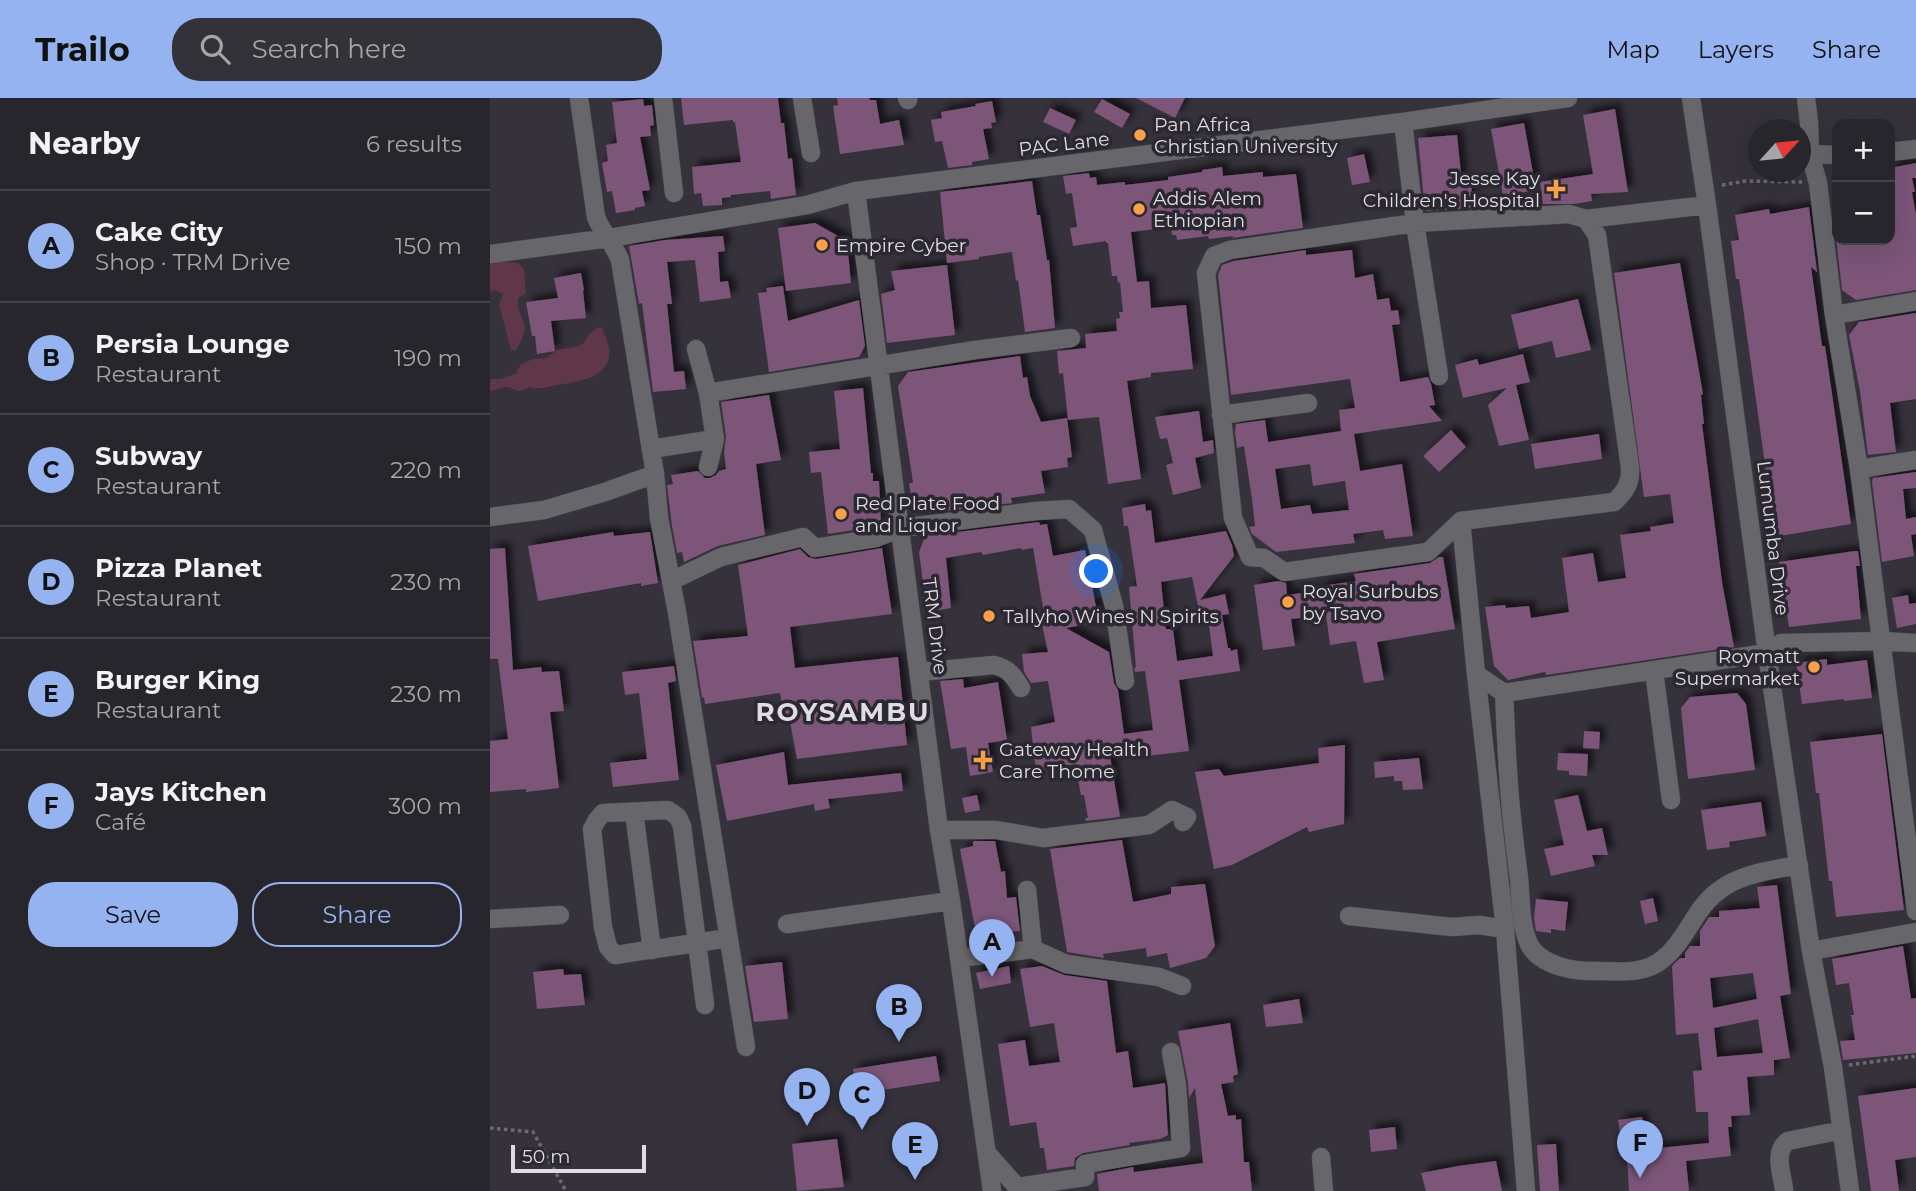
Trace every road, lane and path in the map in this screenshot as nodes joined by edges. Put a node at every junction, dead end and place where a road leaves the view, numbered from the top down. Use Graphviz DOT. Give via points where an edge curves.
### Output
graph roads {
  1 [pos="579,98"];
  2 [pos="663,98"];
  3 [pos="802,98"];
  4 [pos="1567,98"];
  5 [pos="1691,98"];
  6 [pos="1806,98"];
  7 [pos="1808,119"];
  8 [pos="1404,122"];
  9 [pos="1916,149"];
  10 [pos="1895,151"];
  11 [pos="811,153"];
  12 [pos="1811,154"];
  13 [pos="1832,155"];
  14 [pos="1818,183"];
  15 [pos="856,191"];
  16 [pos="674,193"];
  17 [pos="1706,197"];
  18 [pos="1586,219"];
  19 [pos="1415,223"];
  20 [pos="609,238"];
  21 [pos="490,254"];
  22 [pos="1916,301"];
  23 [pos="1834,315"];
  24 [pos="1071,338"];
  25 [pos="696,349"];
  26 [pos="877,366"];
  27 [pos="1439,376"];
  28 [pos="708,393"];
  29 [pos="1308,403"];
  30 [pos="1221,415"];
  31 [pos="715,439"];
  32 [pos="651,449"];
  33 [pos="1916,460"];
  34 [pos="708,467"];
  35 [pos="1859,469"];
  36 [pos="655,474"];
  37 [pos="490,517"];
  38 [pos="1461,521"];
  39 [pos="901,528"];
  40 [pos="671,582"];
  41 [pos="1882,641"];
  42 [pos="1916,643"];
  43 [pos="1767,653"];
  44 [pos="1654,671"];
  45 [pos="919,673"];
  46 [pos="1476,674"];
  47 [pos="1125,681"];
  48 [pos="1021,688"];
  49 [pos="1504,693"];
  50 [pos="1671,800"];
  51 [pos="634,812"];
  52 [pos="1183,822"];
  53 [pos="939,830"];
  54 [pos="1799,866"];
  55 [pos="1027,890"];
  56 [pos="951,901"];
  57 [pos="1916,911"];
  58 [pos="560,915"];
  59 [pos="1349,916"];
  60 [pos="490,919"];
  61 [pos="787,924"];
  62 [pos="1505,929"];
  63 [pos="1916,932"];
  64 [pos="728,938"];
  65 [pos="698,942"];
  66 [pos="1033,949"];
  67 [pos="652,950"];
  68 [pos="1811,951"];
  69 [pos="959,958"];
  70 [pos="1182,986"];
  71 [pos="705,1005"];
  72 [pos="746,1047"];
  73 [pos="1171,1052"];
  74 [pos="1916,1056"];
  75 [pos="1833,1067"];
  76 [pos="490,1128"];
  77 [pos="1842,1130"];
  78 [pos="986,1153"];
  79 [pos="1321,1157"];
  80 [pos="1784,1189"];
  81 [pos="566,1191"];
  82 [pos="992,1191"];
  83 [pos="1324,1191"];
  84 [pos="1526,1191"];
  85 [pos="1850,1191"];
  1 -- 20 [label="street" via="596,217"];
  2 -- 16 [label="street"];
  3 -- 11 [label="street"];
  4 -- 8 [label="street, PAC Lane"];
  5 -- 17 [label="street, Lumumba Drive"];
  6 -- 7 [label="street"];
  8 -- 15 [label="street, PAC Lane"];
  8 -- 19 [label="street"];
  9 -- 10 [label="street"];
  12 -- 13 [label="street"];
  12 -- 14 [label="street"];
  14 -- 17 [label="path" via="1746,181"];
  14 -- 23 [label="street"];
  15 -- 20 [label="street, PAC Lane" via="807,205"];
  15 -- 26 [label="street, TRM Drive"];
  17 -- 18 [label="street"];
  17 -- 43 [label="street, Lumumba Drive"];
  18 -- 19 [label="street" via="1569,214"];
  18 -- 38 [label="street" via="1597,234 1630,467 1626,491 1614,502"];
  19 -- 27 [label="street"];
  19 -- 30 [label="street" via="1214,256 1206,273"];
  20 -- 21 [label="street, PAC Lane"];
  20 -- 32 [label="street" via="620,260"];
  22 -- 23 [label="street"];
  23 -- 35 [label="street"];
  24 -- 26 [label="street"];
  25 -- 28 [label="street"];
  26 -- 28 [label="street"];
  26 -- 39 [label="street, TRM Drive"];
  28 -- 31 [label="street"];
  29 -- 30 [label="street"];
  30 -- 38 [label="street" via="1233,518 1248,564 1264,558 1284,572 1427,552"];
  31 -- 32 [label="street"];
  31 -- 34 [label="street"];
  32 -- 36 [label="street"];
  33 -- 35 [label="street"];
  35 -- 41 [label="street"];
  36 -- 37 [label="street" via="544,510"];
  36 -- 40 [label="street"];
  38 -- 46 [label="street"];
  39 -- 40 [label="street" via="876,538 816,548 803,537 721,557"];
  39 -- 45 [label="street, TRM Drive"];
  39 -- 47 [label="street" via="1069,509 1093,530 1114,606"];
  40 -- 64 [label="street"];
  41 -- 42 [label="street"];
  41 -- 43 [label="street" via="1785,642"];
  41 -- 57 [label="street"];
  43 -- 44 [label="street"];
  43 -- 54 [label="street, Lumumba Drive"];
  44 -- 49 [label="street"];
  44 -- 50 [label="street"];
  45 -- 48 [label="street" via="994,665 1005,668"];
  45 -- 53 [label="street, TRM Drive"];
  46 -- 49 [label="street"];
  46 -- 62 [label="street"];
  49 -- 54 [label="street" via="1524,926 1531,946 1544,960 1591,971 1644,970 1674,948 1699,910 1727,884 1756,873"];
  51 -- 65 [label="street" via="668,810 678,817"];
  51 -- 67 [label="street"];
  51 -- 67 [label="street" via="603,813 592,829 603,927 615,956"];
  52 -- 53 [label="street" via="1187,817 1172,810 1149,825 1043,838 996,830"];
  53 -- 56 [label="street, TRM Drive"];
  54 -- 68 [label="street, Lumumba Drive"];
  55 -- 66 [label="street"];
  56 -- 61 [label="street"];
  56 -- 69 [label="street, TRM Drive"];
  58 -- 60 [label="street"];
  59 -- 62 [label="street"];
  62 -- 84 [label="street"];
  63 -- 68 [label="street"];
  64 -- 65 [label="street"];
  64 -- 72 [label="street"];
  65 -- 67 [label="street"];
  65 -- 71 [label="street"];
  66 -- 69 [label="street"];
  66 -- 70 [label="street" via="1066,964 1159,978"];
  68 -- 75 [label="street, Lumumba Drive"];
  69 -- 78 [label="street, TRM Drive"];
  73 -- 78 [label="street" via="1181,1147 1085,1164 1085,1177 1017,1187"];
  74 -- 75 [label="path"];
  75 -- 77 [label="street, Lumumba Drive"];
  76 -- 81 [label="path" via="533,1132"];
  77 -- 80 [label="street" via="1782,1145"];
  77 -- 85 [label="street, Lumumba Drive"];
  78 -- 82 [label="street, TRM Drive"];
  79 -- 83 [label="street"];
}
